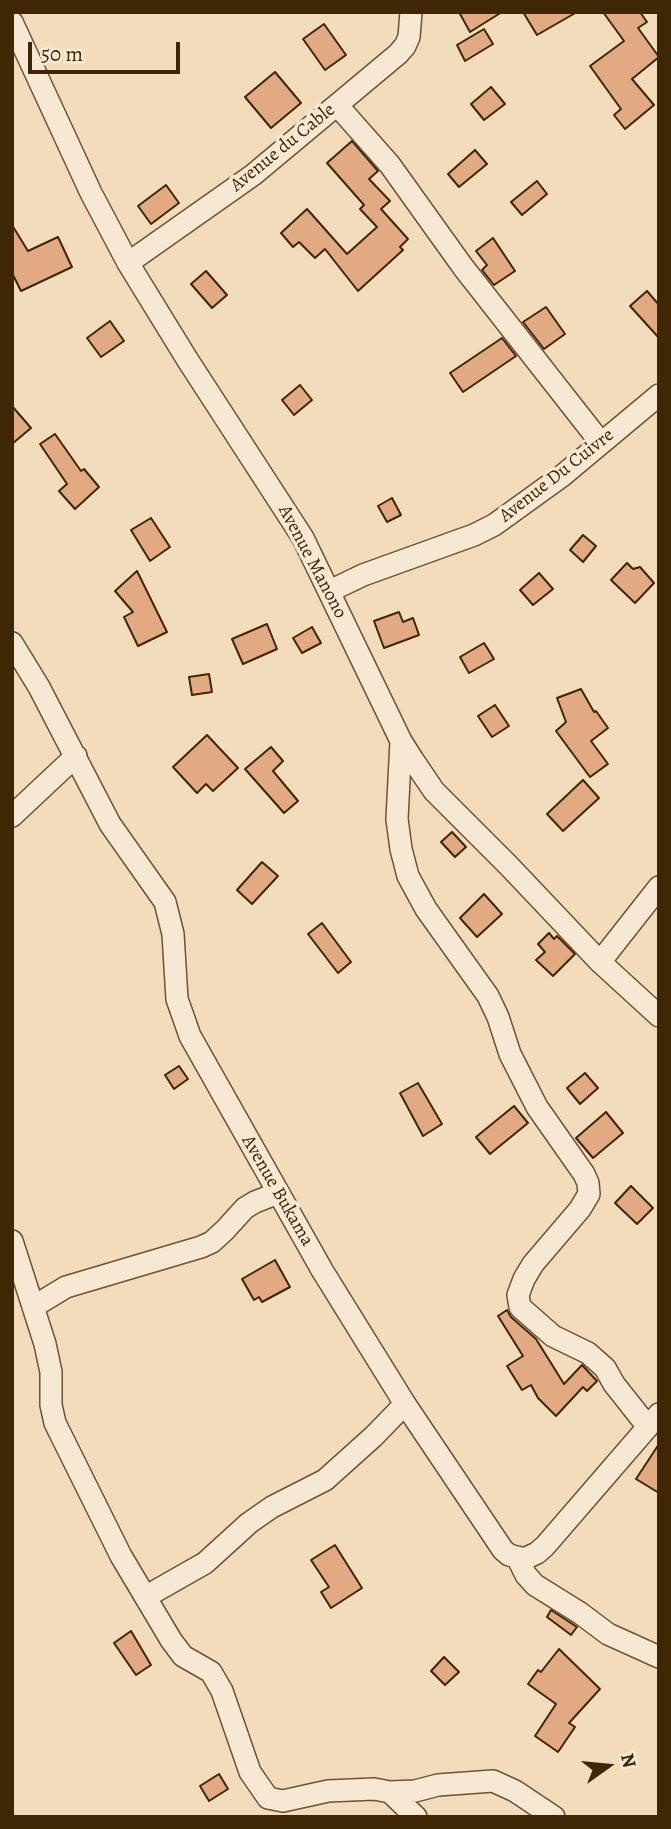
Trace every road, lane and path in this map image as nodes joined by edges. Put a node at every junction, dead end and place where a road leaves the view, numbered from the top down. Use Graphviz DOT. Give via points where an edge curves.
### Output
graph roads {
  1 [pos="411,12"];
  2 [pos="12,22"];
  3 [pos="337,105"];
  4 [pos="128,263"];
  5 [pos="659,395"];
  6 [pos="601,443"];
  7 [pos="330,591"];
  8 [pos="12,643"];
  9 [pos="401,741"];
  10 [pos="76,756"];
  11 [pos="12,816"];
  12 [pos="659,887"];
  13 [pos="600,962"];
  14 [pos="659,1016"];
  15 [pos="278,1193"];
  16 [pos="12,1241"];
  17 [pos="33,1307"];
  18 [pos="405,1404"];
  19 [pos="653,1420"];
  20 [pos="517,1557"];
  21 [pos="147,1596"];
  22 [pos="659,1657"];
  23 [pos="390,1792"];
  24 [pos="272,1807"];
  25 [pos="416,1817"];
  26 [pos="554,1817"];
  1 -- 3 [label="street, Avenue du Cable" via="405,46"];
  2 -- 4 [label="street, Avenue Manono"];
  3 -- 4 [label="street, Avenue du Cable" via="253,175"];
  3 -- 6 [label="street" via="390,165 463,267"];
  4 -- 7 [label="street, Avenue Manono" via="303,538"];
  5 -- 6 [label="street, Avenue Du Cuivre"];
  6 -- 7 [label="street, Avenue Du Cuivre" via="494,525"];
  7 -- 9 [label="street, Avenue Manono"];
  8 -- 10 [label="street, Avenue Bukama"];
  9 -- 13 [label="street, Avenue Manono" via="434,791"];
  9 -- 19 [label="street" via="397,819 408,876 488,996 537,1107 588,1184 589,1194 580,1209 524,1279 518,1295 520,1307 553,1336 588,1353"];
  10 -- 11 [label="street"];
  10 -- 15 [label="street, Avenue Bukama" via="110,824 165,902 173,934 177,999 190,1035"];
  12 -- 13 [label="street"];
  13 -- 14 [label="street, Avenue Manono"];
  15 -- 17 [label="street" via="245,1208 212,1242 65,1287"];
  15 -- 18 [label="street, Avenue Bukama"];
  16 -- 17 [label="street"];
  17 -- 21 [label="street" via="51,1372 55,1423 121,1556"];
  18 -- 20 [label="street, Avenue Bukama" via="494,1539"];
  18 -- 21 [label="street" via="324,1480 272,1507 205,1563"];
  19 -- 20 [label="street" via="545,1546 530,1557"];
  20 -- 22 [label="street, Avenue Bukama" via="535,1585 608,1634"];
  21 -- 24 [label="street" via="183,1656 211,1672 250,1772"];
  23 -- 24 [label="street" via="339,1790"];
  23 -- 25 [label="street"];
  23 -- 26 [label="street" via="493,1781"];
}
